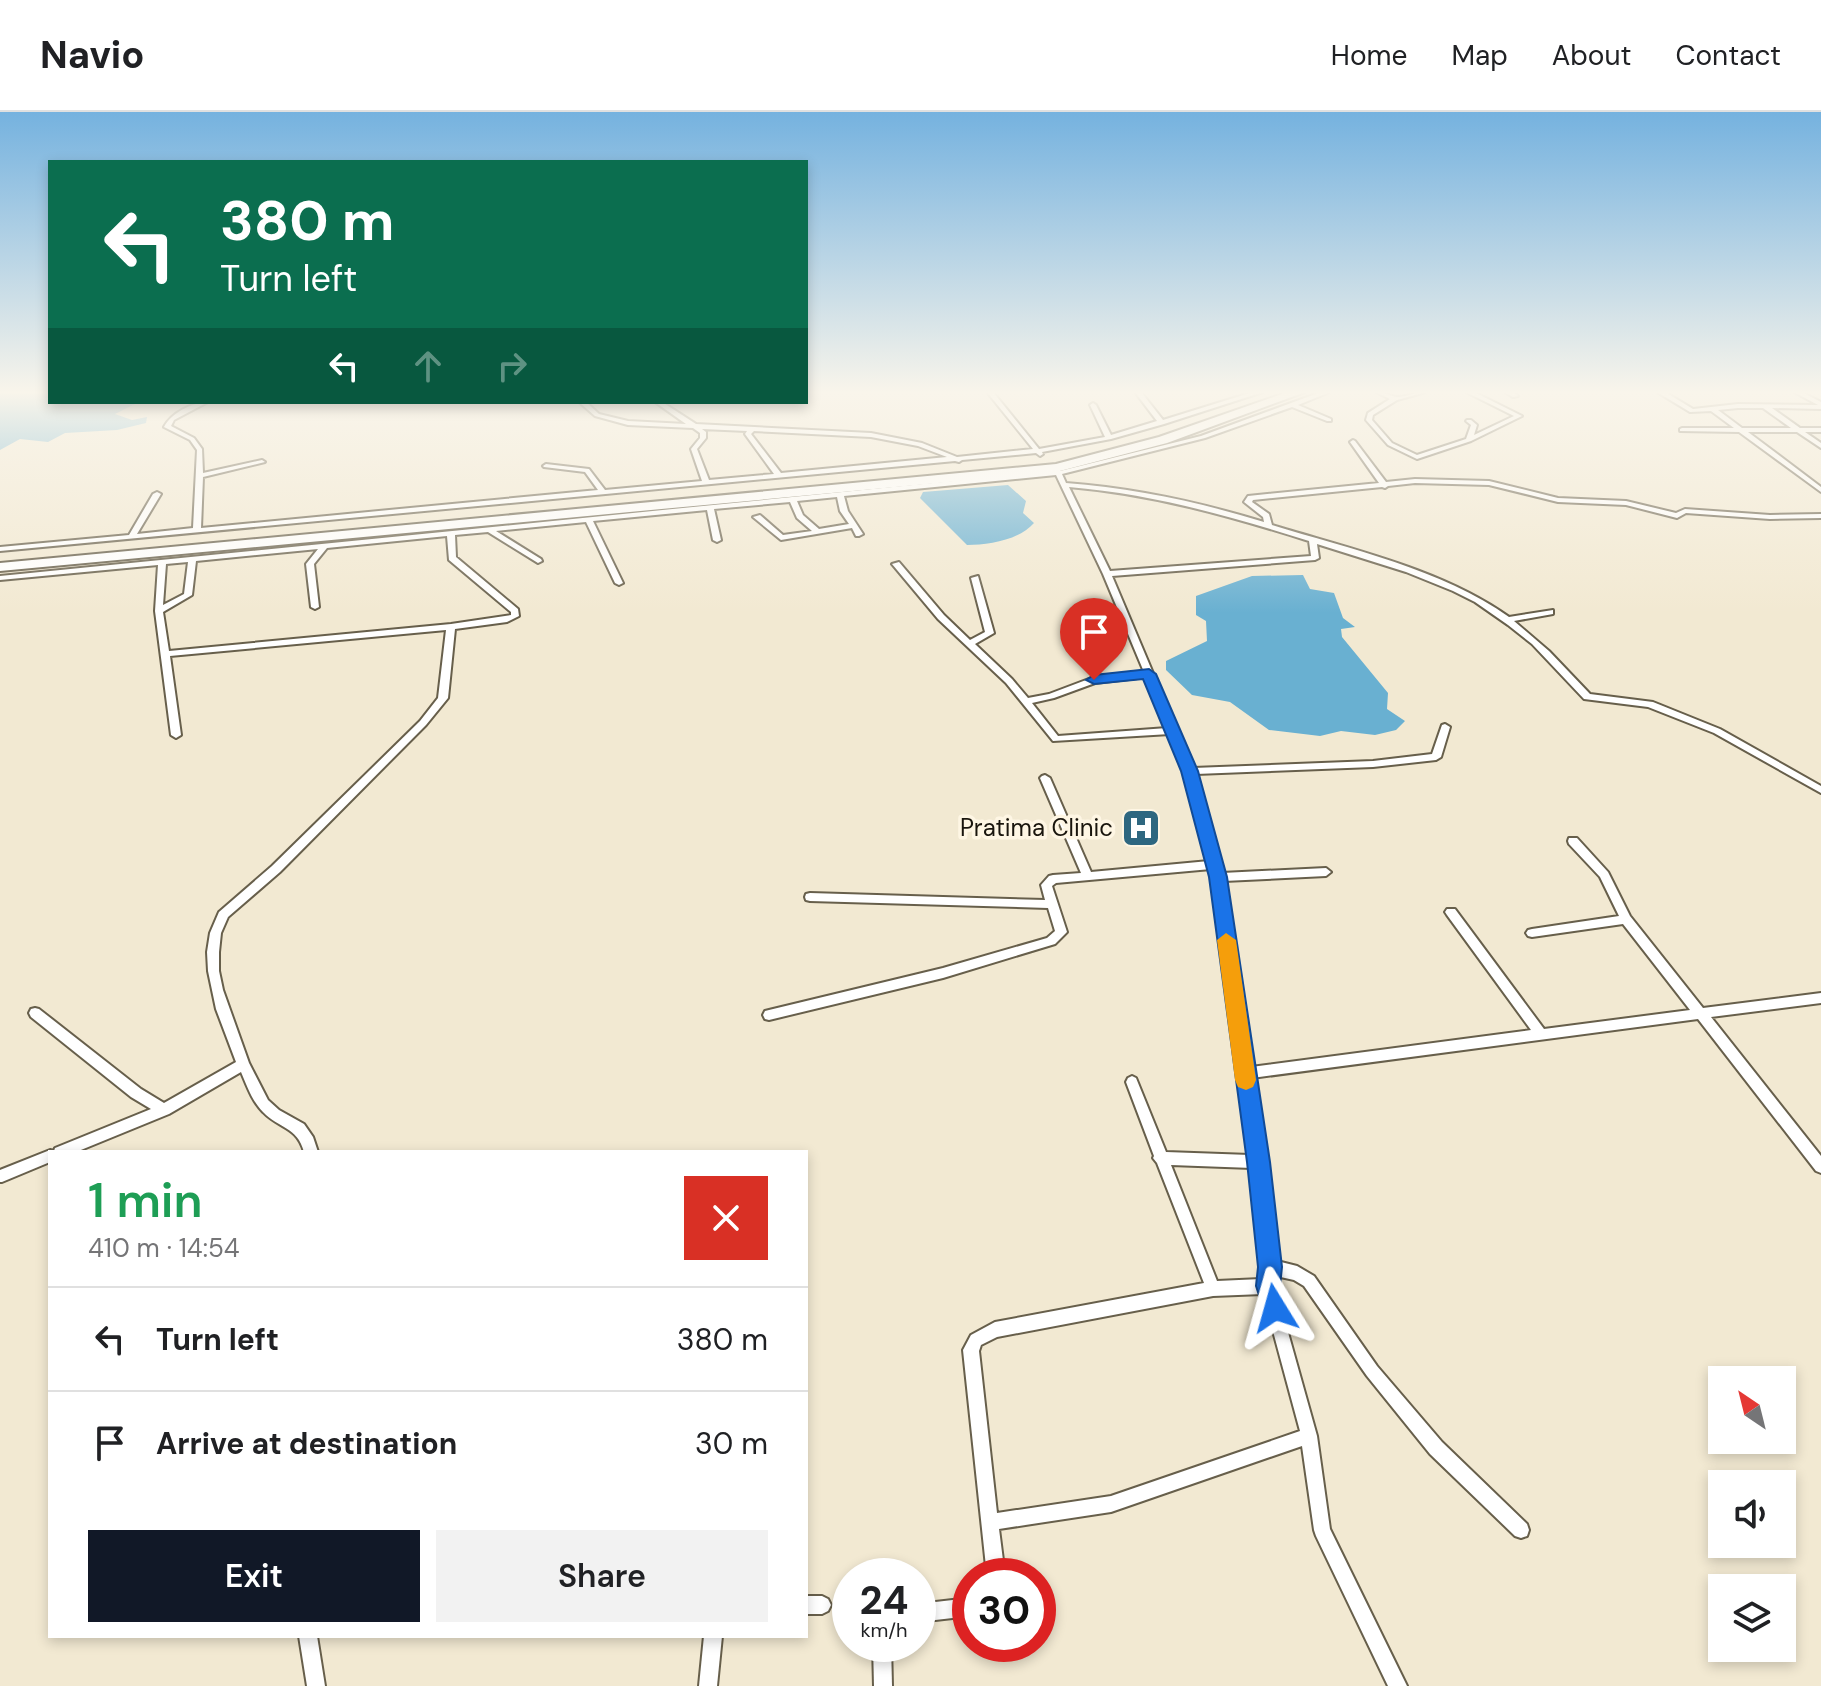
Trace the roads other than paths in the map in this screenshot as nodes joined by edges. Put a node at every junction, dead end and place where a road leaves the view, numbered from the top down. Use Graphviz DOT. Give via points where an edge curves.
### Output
graph roads {
  1 [pos="200,465"];
  2 [pos="246,465"];
  3 [pos="700,465"];
  4 [pos="772,465"];
  5 [pos="894,465"];
  6 [pos="1012,465"];
  7 [pos="1015,465"];
  8 [pos="1027,465"];
  9 [pos="1052,465"];
  10 [pos="1370,465"];
  11 [pos="1789,465"];
  12 [pos="546,466"];
  13 [pos="201,475"];
  14 [pos="779,475"];
  15 [pos="706,482"];
  16 [pos="1065,485"];
  17 [pos="1385,486"];
  18 [pos="1821,490"];
  19 [pos="604,493"];
  20 [pos="157,494"];
  21 [pos="840,494"];
  22 [pos="792,499"];
  23 [pos="710,507"];
  24 [pos="1821,516"];
  25 [pos="757,517"];
  26 [pos="588,519"];
  27 [pos="853,526"];
  28 [pos="1269,526"];
  29 [pos="197,530"];
  30 [pos="816,530"];
  31 [pos="491,531"];
  32 [pos="451,534"];
  33 [pos="859,534"];
  34 [pos="131,537"];
  35 [pos="717,540"];
  36 [pos="1313,541"];
  37 [pos="324,547"];
  38 [pos="0,549"];
  39 [pos="0,557"];
  40 [pos="192,559"];
  41 [pos="538,561"];
  42 [pos="162,562"];
  43 [pos="896,564"];
  44 [pos="0,567"];
  45 [pos="1107,574"];
  46 [pos="0,578"];
  47 [pos="975,578"];
  48 [pos="619,583"];
  49 [pos="315,607"];
  50 [pos="159,611"];
  51 [pos="1550,612"];
  52 [pos="1507,620"];
  53 [pos="451,627"];
  54 [pos="969,644"];
  55 [pos="167,654"];
  56 [pos="1149,674"];
  57 [pos="1026,701"];
  58 [pos="1445,727"];
  59 [pos="1172,731"];
  60 [pos="176,735"];
  61 [pos="1190,771"];
  62 [pos="1045,778"];
  63 [pos="1821,790"];
  64 [pos="1573,841"];
  65 [pos="1215,871"];
  66 [pos="1326,872"];
  67 [pos="1088,876"];
  68 [pos="810,897"];
  69 [pos="1052,904"];
  70 [pos="1451,912"];
  71 [pos="1626,919"];
  72 [pos="1532,933"];
  73 [pos="1821,998"];
  74 [pos="1699,1012"];
  75 [pos="35,1013"];
  76 [pos="769,1015"];
  77 [pos="1540,1033"];
  78 [pos="243,1064"];
  79 [pos="1245,1073"];
  80 [pos="1132,1082"];
  81 [pos="164,1110"];
  82 [pos="65,1150"];
  83 [pos="310,1150"];
  84 [pos="48,1157"];
  85 [pos="1160,1158"];
  86 [pos="1258,1162"];
  87 [pos="1821,1167"];
  88 [pos="2,1176"];
  89 [pos="1270,1267"];
  90 [pos="1268,1286"];
  91 [pos="1213,1289"];
  92 [pos="1309,1436"];
  93 [pos="991,1522"];
  94 [pos="1521,1530"];
  95 [pos="994,1558"];
  96 [pos="308,1638"];
  97 [pos="713,1638"];
  98 [pos="882,1662"];
  99 [pos="316,1686"];
  100 [pos="708,1686"];
  101 [pos="883,1686"];
  102 [pos="1398,1686"];
  1 -- 13 [label="street"];
  2 -- 13 [label="street"];
  3 -- 15 [label="street"];
  4 -- 14 [label="street"];
  5 -- 14 [label="street"];
  6 -- 39 [label="highway"];
  7 -- 44 [label="highway"];
  8 -- 21 [label="street"];
  9 -- 16 [label="street"];
  10 -- 17 [label="street"];
  11 -- 18 [label="street"];
  12 -- 19 [label="street" via="587,470"];
  13 -- 29 [label="street"];
  14 -- 15 [label="street"];
  15 -- 19 [label="street"];
  16 -- 28 [label="street" via="1168,498"];
  16 -- 45 [label="street"];
  17 -- 24 [label="street" via="1415,481 1489,483 1558,500 1626,503 1681,513"];
  17 -- 28 [label="street" via="1251,498 1248,502 1266,516"];
  19 -- 29 [label="street"];
  20 -- 34 [label="street"];
  21 -- 22 [label="street"];
  21 -- 27 [label="street"];
  22 -- 23 [label="street"];
  22 -- 30 [label="street" via="800,516"];
  23 -- 26 [label="street"];
  23 -- 35 [label="street"];
  25 -- 30 [label="street" via="781,538"];
  26 -- 31 [label="street"];
  26 -- 48 [label="street"];
  27 -- 30 [label="street"];
  27 -- 33 [label="street"];
  28 -- 36 [label="street"];
  29 -- 34 [label="street"];
  31 -- 32 [label="street"];
  31 -- 41 [label="street"];
  32 -- 37 [label="street"];
  32 -- 53 [label="street" via="452,558 515,616"];
  34 -- 38 [label="street"];
  36 -- 45 [label="street" via="1315,558"];
  36 -- 52 [label="street" via="1450,588"];
  37 -- 40 [label="street"];
  37 -- 49 [label="street" via="310,564"];
  40 -- 42 [label="street"];
  40 -- 50 [label="street" via="188,595"];
  42 -- 46 [label="street"];
  42 -- 50 [label="street"];
  43 -- 54 [label="street"];
  45 -- 56 [label="street"];
  47 -- 54 [label="street" via="990,633"];
  50 -- 55 [label="street"];
  51 -- 52 [label="street"];
  52 -- 63 [label="street" via="1545,650 1587,697 1650,704 1717,731"];
  53 -- 55 [label="street"];
  53 -- 78 [label="street" via="443,698 276,869 223,915 215,929 214,984"];
  54 -- 57 [label="street"];
  55 -- 60 [label="street"];
  56 -- 57 [label="street" via="1094,680"];
  56 -- 59 [label="street"];
  57 -- 59 [label="street" via="1056,739"];
  58 -- 61 [label="street" via="1436,757"];
  59 -- 61 [label="street"];
  61 -- 65 [label="street"];
  62 -- 67 [label="street"];
  64 -- 71 [label="street" via="1604,875"];
  65 -- 66 [label="street"];
  65 -- 67 [label="street"];
  65 -- 79 [label="street"];
  67 -- 69 [label="street" via="1053,879 1045,890"];
  68 -- 69 [label="street"];
  69 -- 76 [label="street" via="1061,932 1051,941"];
  70 -- 77 [label="street"];
  71 -- 72 [label="street"];
  71 -- 74 [label="street"];
  73 -- 74 [label="street"];
  74 -- 77 [label="street"];
  74 -- 87 [label="street"];
  75 -- 81 [label="street"];
  77 -- 79 [label="street"];
  78 -- 81 [label="street"];
  78 -- 83 [label="street" via="260,1099 304,1132"];
  79 -- 86 [label="street"];
  80 -- 85 [label="street"];
  81 -- 82 [label="street"];
  84 -- 88 [label="street"];
  85 -- 86 [label="street"];
  85 -- 91 [label="street"];
  86 -- 89 [label="street"];
  89 -- 90 [label="street"];
  89 -- 94 [label="street" via="1309,1281 1372,1371 1436,1448"];
  90 -- 91 [label="street"];
  90 -- 92 [label="street"];
  91 -- 93 [label="street" via="995,1330 976,1340 971,1350"];
  92 -- 93 [label="street" via="1111,1504"];
  92 -- 102 [label="street" via="1322,1530"];
  93 -- 95 [label="street"];
  96 -- 99 [label="street"];
  97 -- 100 [label="street"];
  98 -- 101 [label="street"];
}
